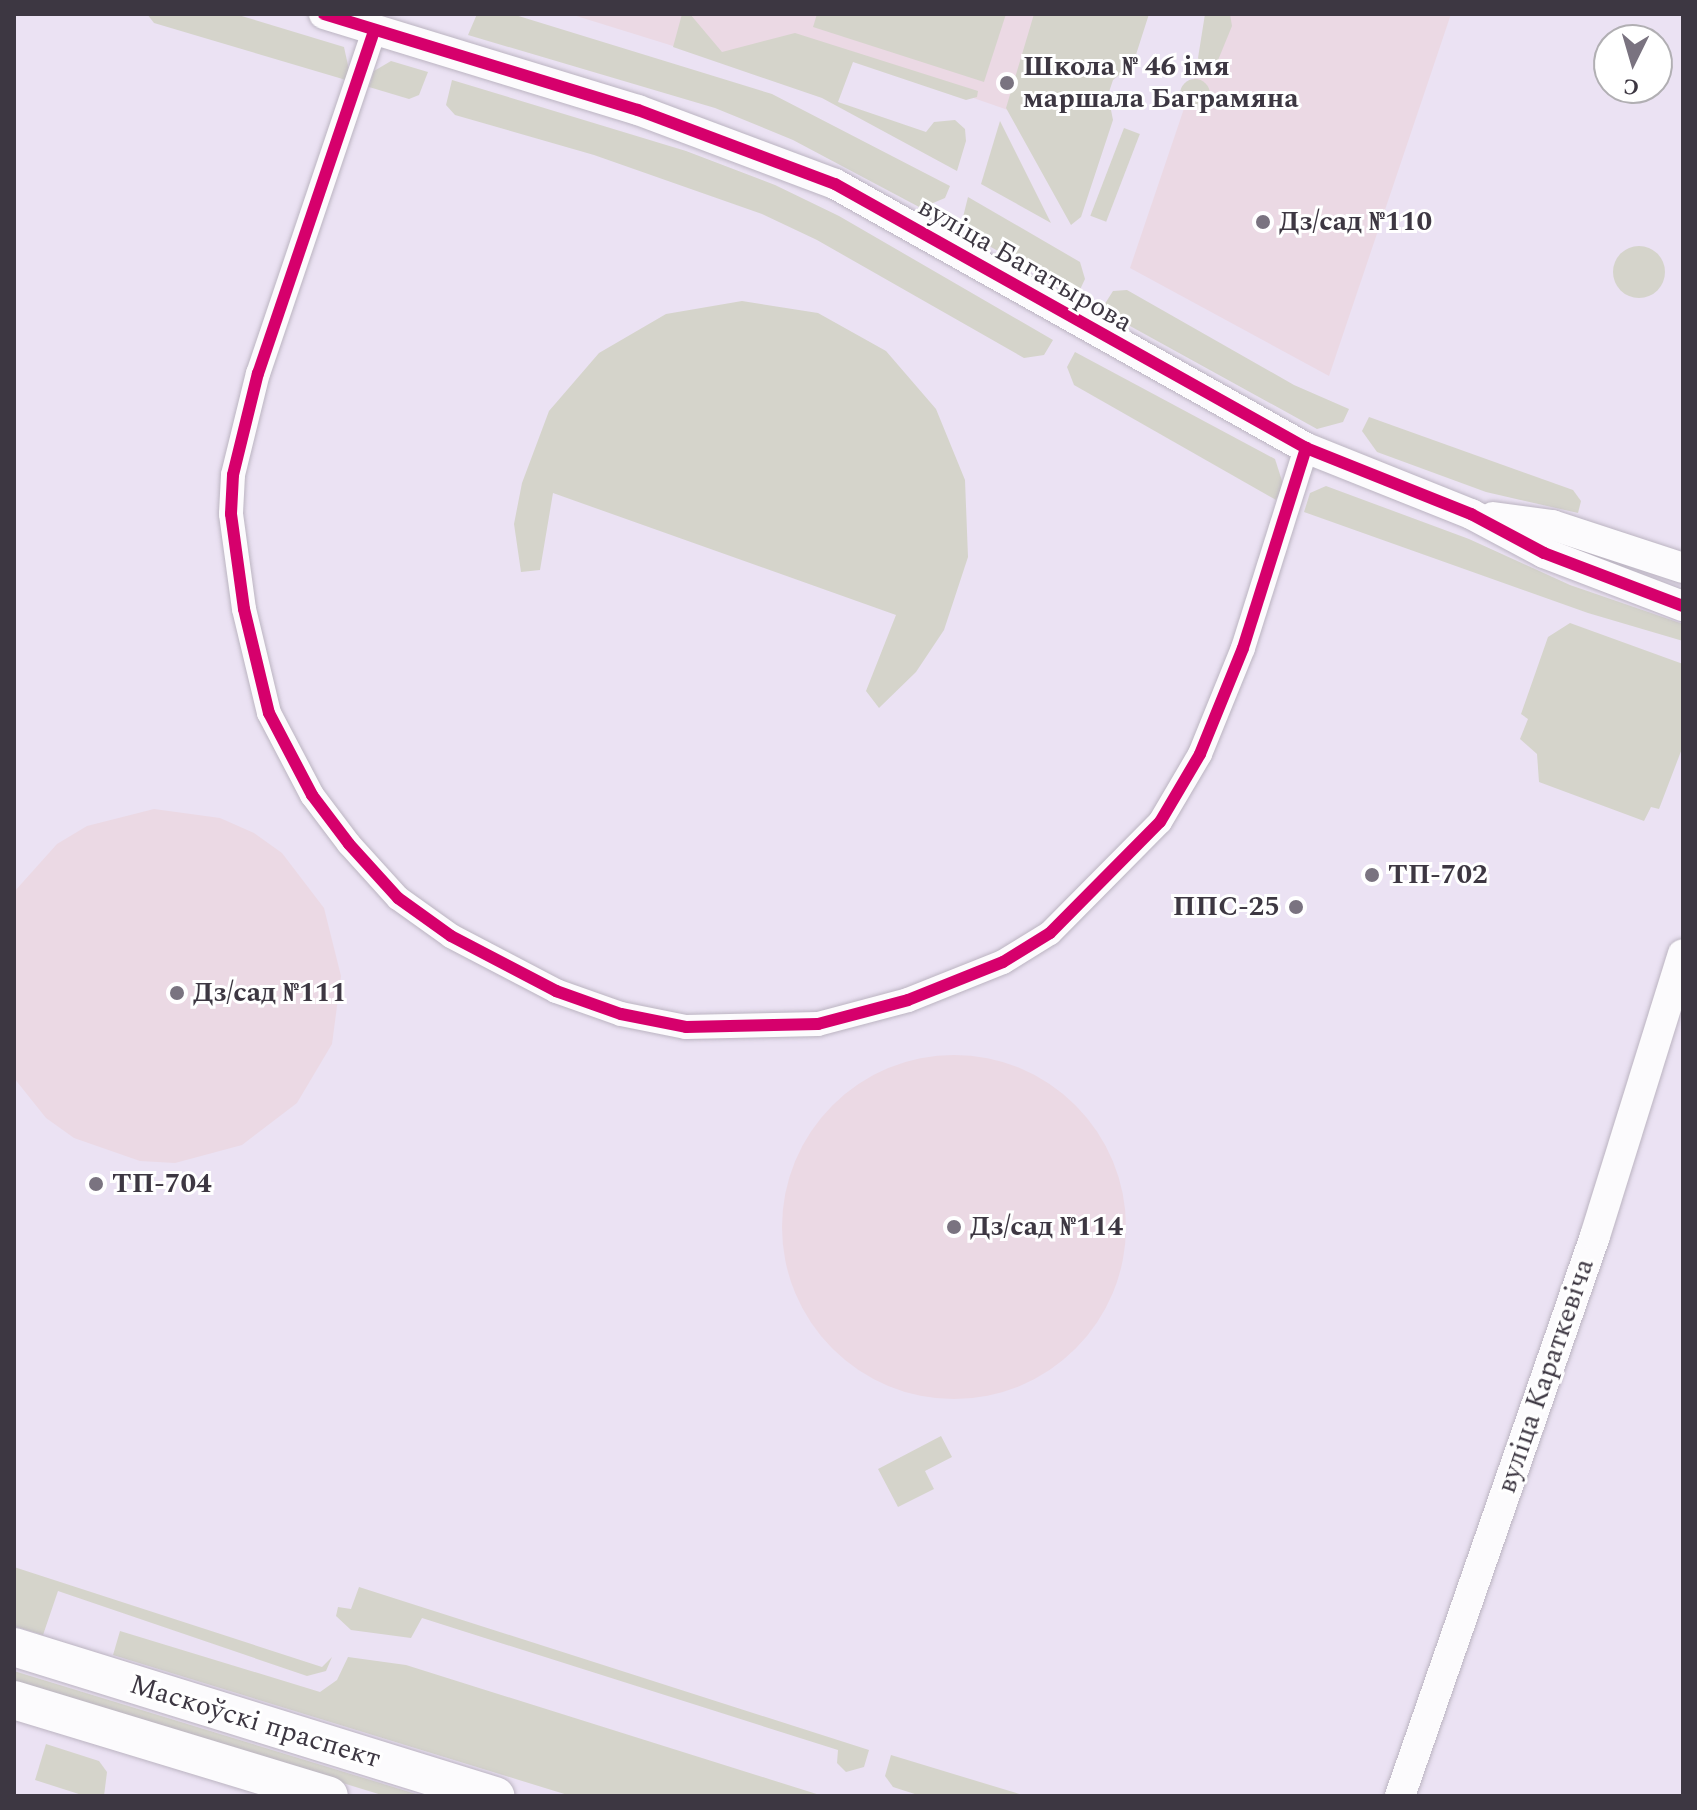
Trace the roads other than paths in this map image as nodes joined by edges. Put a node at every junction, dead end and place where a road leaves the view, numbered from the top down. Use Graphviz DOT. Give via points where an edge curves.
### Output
graph roads {
  1 [pos="324,14"];
  2 [pos="374,31"];
  3 [pos="1306,448"];
  4 [pos="1471,514"];
  5 [pos="1683,568"];
  6 [pos="1683,606"];
  7 [pos="1683,954"];
  8 [pos="14,1647"];
  9 [pos="14,1700"];
  10 [pos="329,1796"];
  11 [pos="495,1796"];
  12 [pos="1400,1796"];
  1 -- 2 [label="street, вуліца Багатырова"];
  2 -- 3 [label="street, вуліца Багатырова" via="638,110 835,184"];
  2 -- 3 [label="street" via="258,373 233,475 231,514 244,609 269,713 312,795 349,844 398,898 451,936 556,991 621,1014 686,1027 818,1024 908,1000 1003,962 1050,933 1160,822 1200,754 1243,648"];
  3 -- 4 [label="street, вуліца Багатырова"];
  4 -- 5 [label="street, вуліца Багатырова" via="1552,525"];
  4 -- 6 [label="street, вуліца Багатырова" via="1544,553"];
  7 -- 12 [label="street, вуліца Караткевіча" via="1595,1236"];
  8 -- 11 [label="main road, Маскоўскі праспект"];
  9 -- 10 [label="main road, Маскоўскі праспект"];
}
